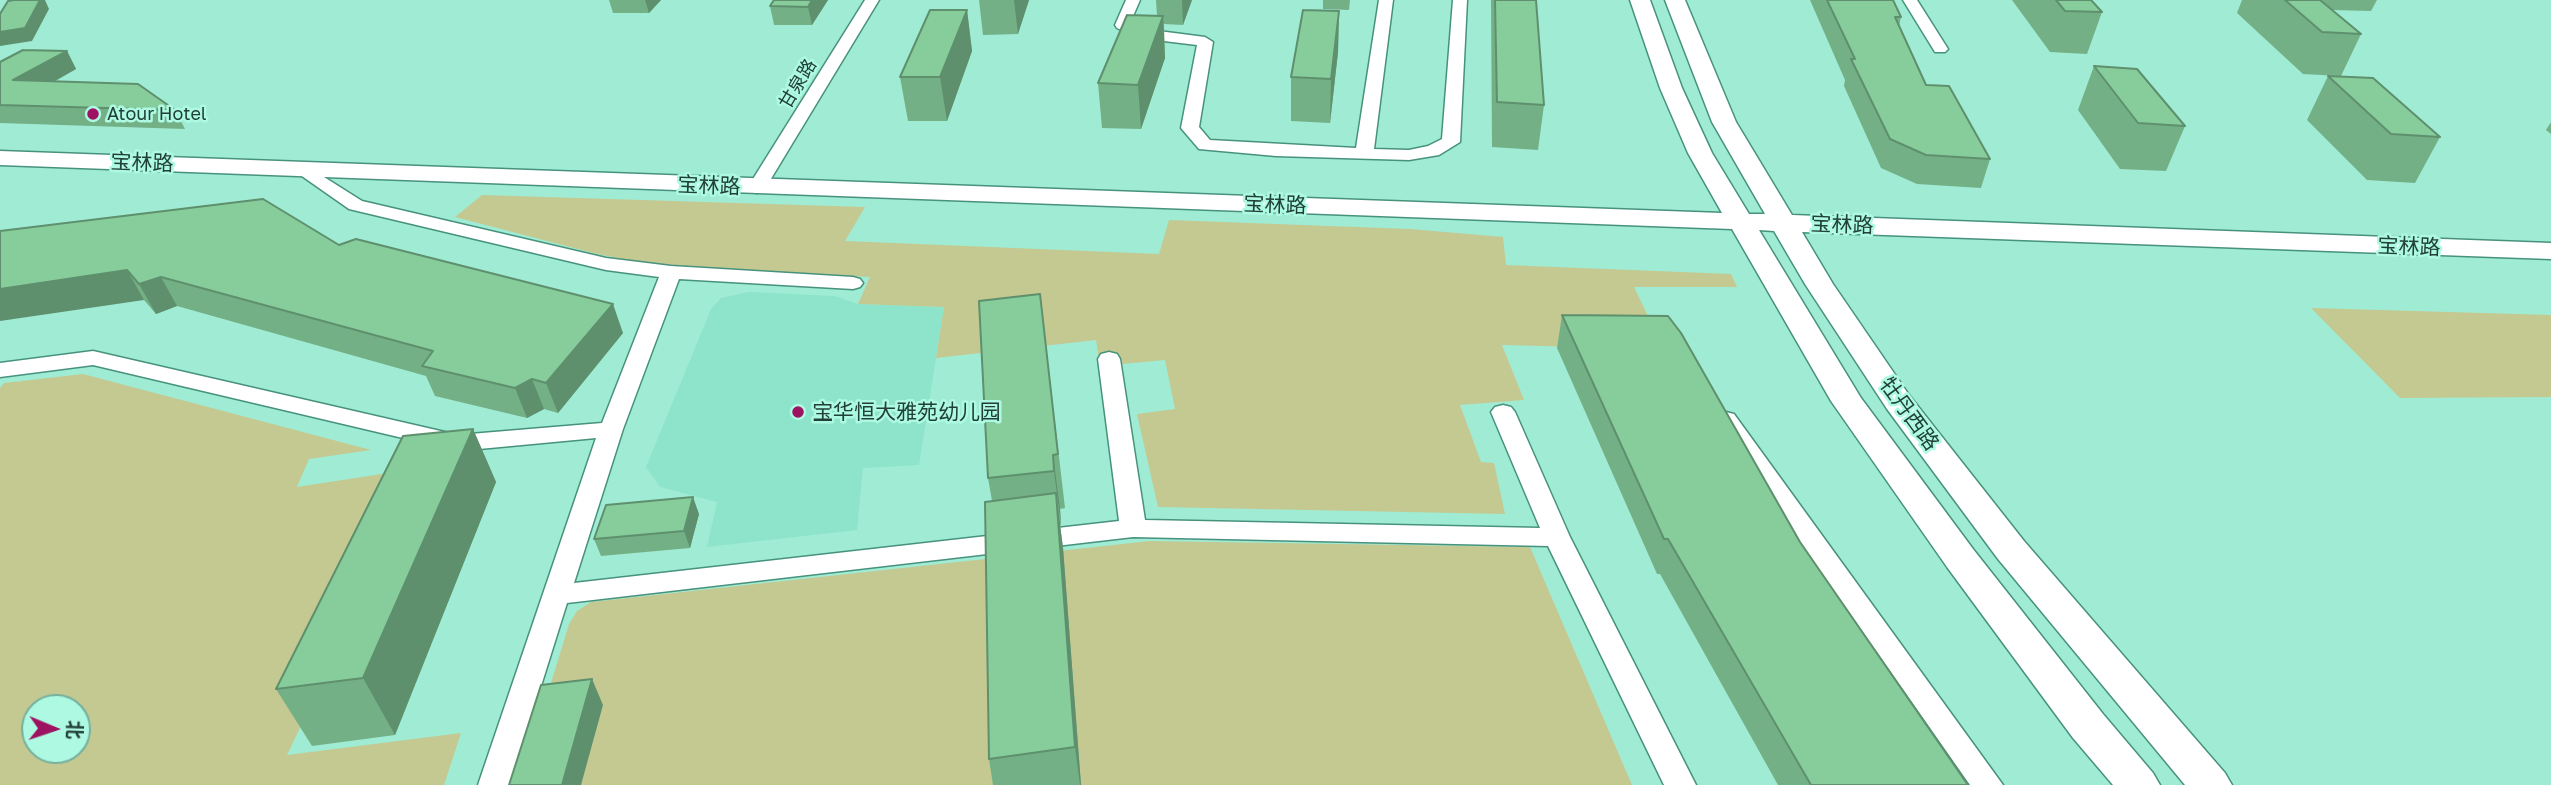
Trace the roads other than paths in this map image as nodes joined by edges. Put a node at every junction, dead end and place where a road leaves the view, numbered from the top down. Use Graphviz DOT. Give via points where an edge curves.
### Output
graph roads {
  1 [pos="872,0"];
  2 [pos="1133,0"];
  3 [pos="1386,0"];
  4 [pos="1460,0"];
  5 [pos="1640,0"];
  6 [pos="1675,0"];
  7 [pos="1910,0"];
  8 [pos="1940,49"];
  9 [pos="1364,153"];
  10 [pos="0,158"];
  11 [pos="305,170"];
  12 [pos="757,187"];
  13 [pos="1740,221"];
  14 [pos="1782,223"];
  15 [pos="2551,251"];
  16 [pos="671,272"];
  17 [pos="853,283"];
  18 [pos="1110,359"];
  19 [pos="0,370"];
  20 [pos="1712,399"];
  21 [pos="1503,412"];
  22 [pos="611,429"];
  23 [pos="1133,528"];
  24 [pos="1557,537"];
  25 [pos="557,595"];
  26 [pos="494,785"];
  27 [pos="1680,785"];
  28 [pos="1987,785"];
  29 [pos="2138,785"];
  30 [pos="2210,785"];
  1 -- 12 [label="street, 甘泉路"];
  2 -- 9 [label="street" via="1122,25 1139,33 1205,42 1190,128 1205,145"];
  3 -- 9 [label="street"];
  4 -- 9 [label="street" via="1451,142 1409,155"];
  5 -- 13 [label="street, 牡丹西路" via="1695,142"];
  6 -- 14 [label="street, 牡丹西路" via="1724,122"];
  7 -- 8 [label="street"];
  10 -- 11 [label="street, 宝林路"];
  11 -- 12 [label="street, 宝林路"];
  11 -- 16 [label="street" via="356,205 606,264"];
  12 -- 13 [label="street, 宝林路"];
  13 -- 14 [label="street, 宝林路"];
  13 -- 29 [label="street, 牡丹西路" via="1847,401 1960,558"];
  14 -- 15 [label="street, 宝林路"];
  14 -- 30 [label="street, 牡丹西路" via="1914,424 2011,550"];
  16 -- 17 [label="street"];
  16 -- 22 [label="street"];
  18 -- 23 [label="street"];
  19 -- 22 [label="street" via="93,358 458,443"];
  20 -- 28 [label="street"];
  21 -- 24 [label="street"];
  22 -- 25 [label="street"];
  23 -- 24 [label="street"];
  23 -- 25 [label="street"];
  24 -- 27 [label="street"];
  25 -- 26 [label="street"];
}
